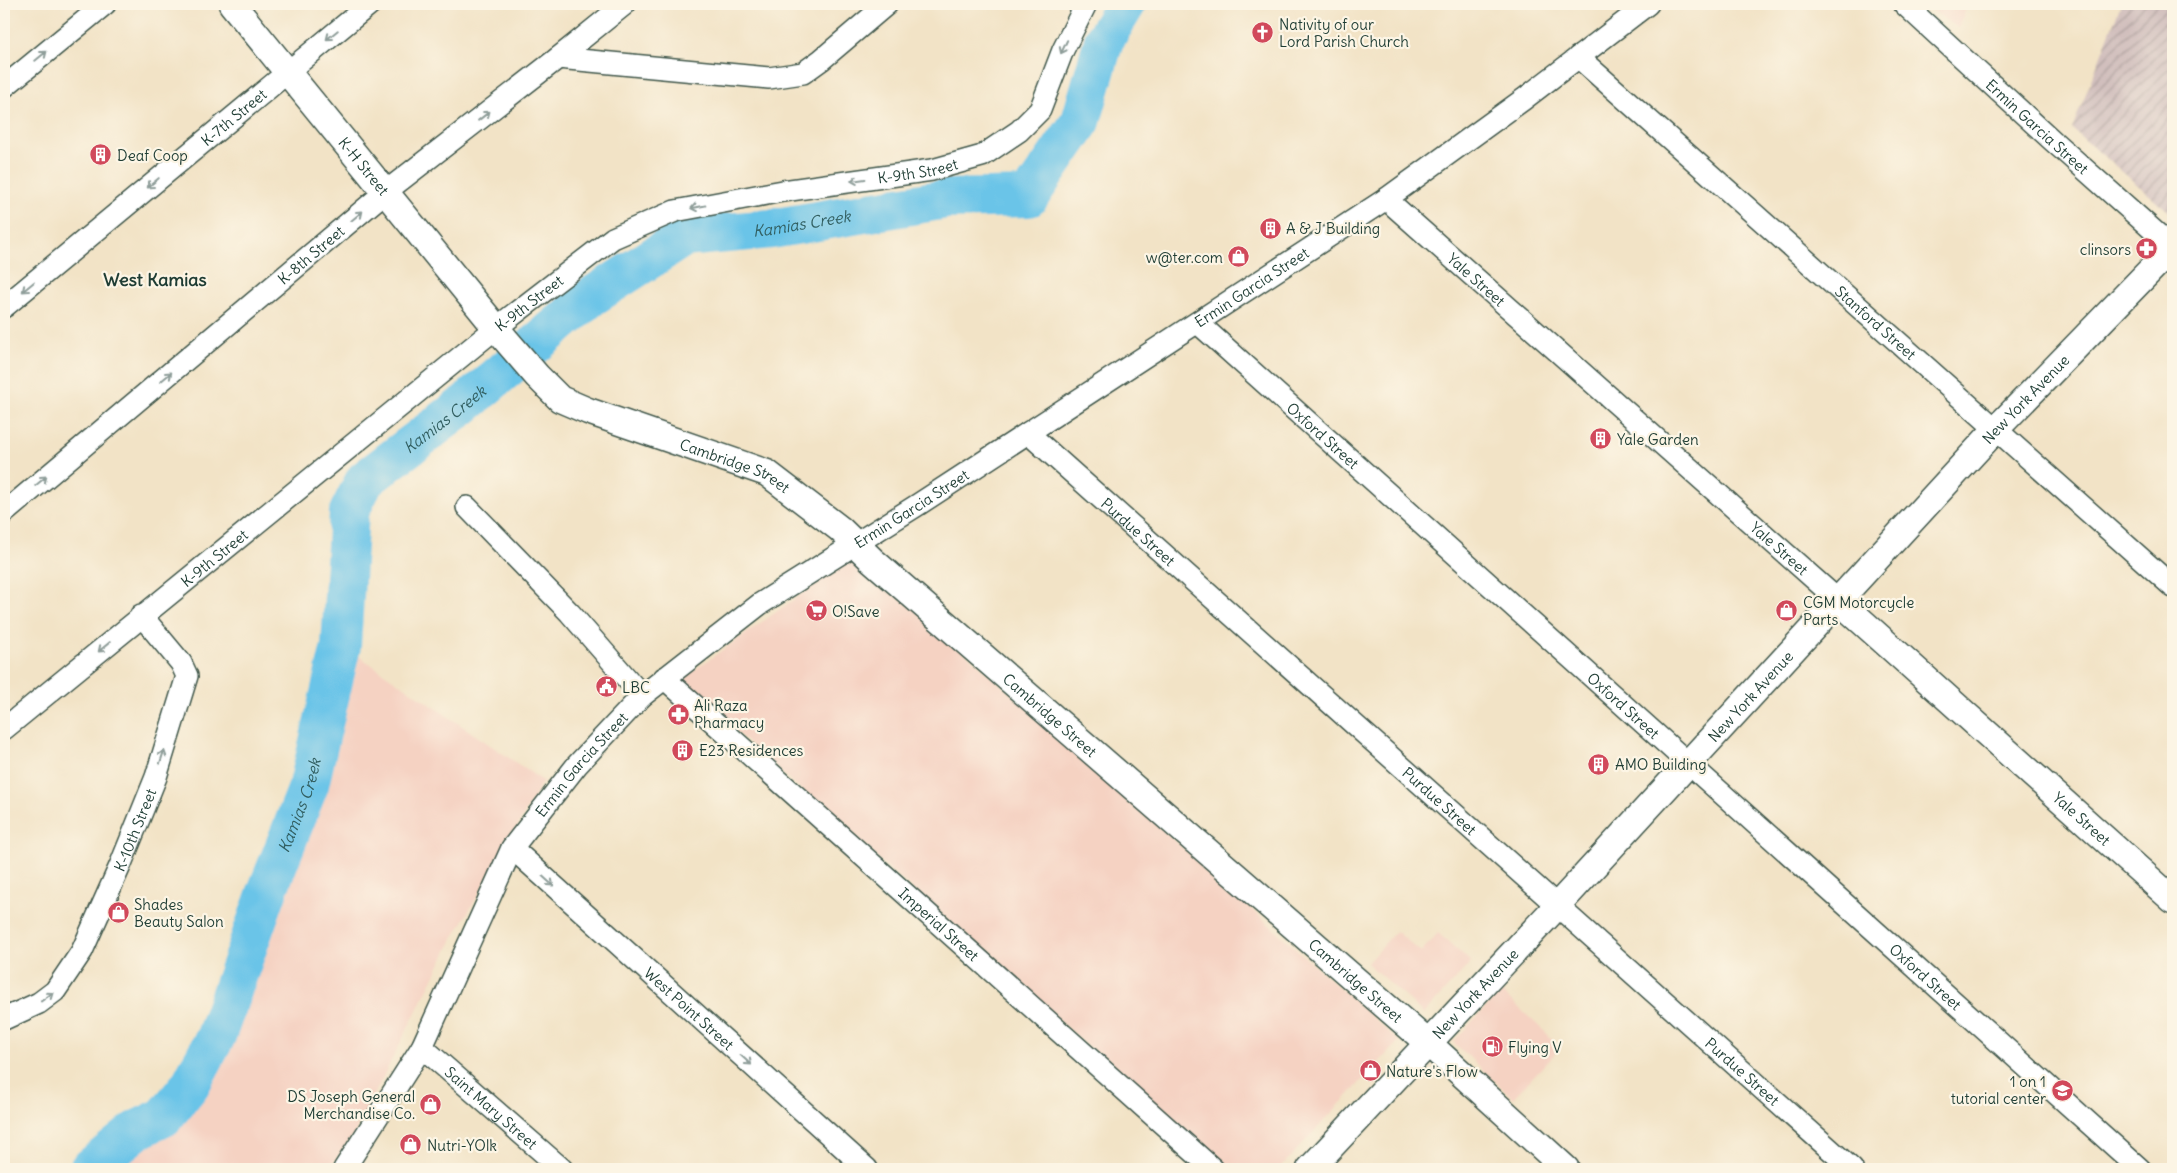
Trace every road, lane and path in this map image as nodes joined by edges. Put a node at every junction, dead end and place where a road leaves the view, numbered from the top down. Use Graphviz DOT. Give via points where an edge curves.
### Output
graph roads {
  1 [pos="105,4"];
  2 [pos="232,4"];
  3 [pos="370,4"];
  4 [pos="625,4"];
  5 [pos="888,4"];
  6 [pos="1086,4"];
  7 [pos="1648,4"];
  8 [pos="1904,4"];
  9 [pos="1578,57"];
  10 [pos="558,58"];
  11 [pos="288,71"];
  12 [pos="4,87"];
  13 [pos="384,193"];
  14 [pos="1386,199"];
  15 [pos="2173,247"];
  16 [pos="4,307"];
  17 [pos="1198,323"];
  18 [pos="501,334"];
  19 [pos="1997,428"];
  20 [pos="1028,433"];
  21 [pos="467,507"];
  22 [pos="4,513"];
  23 [pos="855,544"];
  24 [pos="2173,587"];
  25 [pos="1839,601"];
  26 [pos="141,615"];
  27 [pos="664,678"];
  28 [pos="642,696"];
  29 [pos="4,729"];
  30 [pos="1689,764"];
  31 [pos="512,848"];
  32 [pos="2173,900"];
  33 [pos="1558,905"];
  34 [pos="4,1019"];
  35 [pos="1428,1043"];
  36 [pos="422,1047"];
  37 [pos="344,1169"];
  38 [pos="562,1169"];
  39 [pos="867,1169"];
  40 [pos="1213,1169"];
  41 [pos="1310,1169"];
  42 [pos="1566,1169"];
  43 [pos="1852,1169"];
  44 [pos="2140,1169"];
  12 -- 1 [label="street, one-way"];
  2 -- 11 [label="street, K-H Street"];
  3 -- 11 [label="street, K-7th Street, one-way"];
  4 -- 10 [label="street, K-8th Street"];
  5 -- 10 [label="street" via="822,60 803,73 785,76 769,78"];
  6 -- 18 [label="street, K-9th Street, one-way" via="1063,50 1040,110 1019,131 982,156 932,170 783,191 675,211 614,238"];
  7 -- 9 [label="street, Ermin Garcia Street"];
  8 -- 15 [label="street, Ermin Garcia Street"];
  9 -- 14 [label="street, Ermin Garcia Street"];
  9 -- 19 [label="street, Stanford Street"];
  13 -- 10 [label="street, K-8th Street, one-way"];
  11 -- 13 [label="street, K-H Street"];
  11 -- 16 [label="street, K-7th Street, one-way"];
  13 -- 18 [label="street, K-H Street"];
  22 -- 13 [label="street, K-8th Street, one-way"];
  14 -- 17 [label="street, Ermin Garcia Street"];
  14 -- 25 [label="street, Yale Street"];
  15 -- 19 [label="street, New York Avenue"];
  17 -- 20 [label="street, Ermin Garcia Street"];
  17 -- 30 [label="street, Oxford Street"];
  18 -- 23 [label="street, Cambridge Street" via="560,399 767,474"];
  18 -- 26 [label="street, K-9th Street"];
  19 -- 24 [label="street, Stanford Street"];
  19 -- 25 [label="street, New York Avenue"];
  20 -- 23 [label="street, Ermin Garcia Street"];
  20 -- 33 [label="street, Purdue Street"];
  21 -- 28 [label="street" via="570,613"];
  23 -- 27 [label="street, Ermin Garcia Street" via="760,604"];
  23 -- 35 [label="street, Cambridge Street"];
  25 -- 30 [label="street, New York Avenue"];
  25 -- 32 [label="street, Yale Street"];
  26 -- 29 [label="street, K-9th Street, one-way"];
  34 -- 26 [label="street, K-10th Street, one-way" via="55,991 82,951 156,777 186,676 180,663"];
  27 -- 28 [label="street, Ermin Garcia Street"];
  27 -- 40 [label="street, Imperial Street"];
  28 -- 31 [label="street, Ermin Garcia Street" via="577,765"];
  30 -- 33 [label="street, New York Avenue"];
  30 -- 44 [label="street, Oxford Street"];
  31 -- 36 [label="street, Ermin Garcia Street"];
  31 -- 39 [label="street, West Point Street, one-way"];
  33 -- 35 [label="street, New York Avenue"];
  33 -- 43 [label="street, Purdue Street"];
  35 -- 41 [label="street, New York Avenue"];
  35 -- 42 [label="street, Cambridge Street"];
  36 -- 37 [label="street, Ermin Garcia Street"];
  36 -- 38 [label="street, Saint Mary Street"];
}
